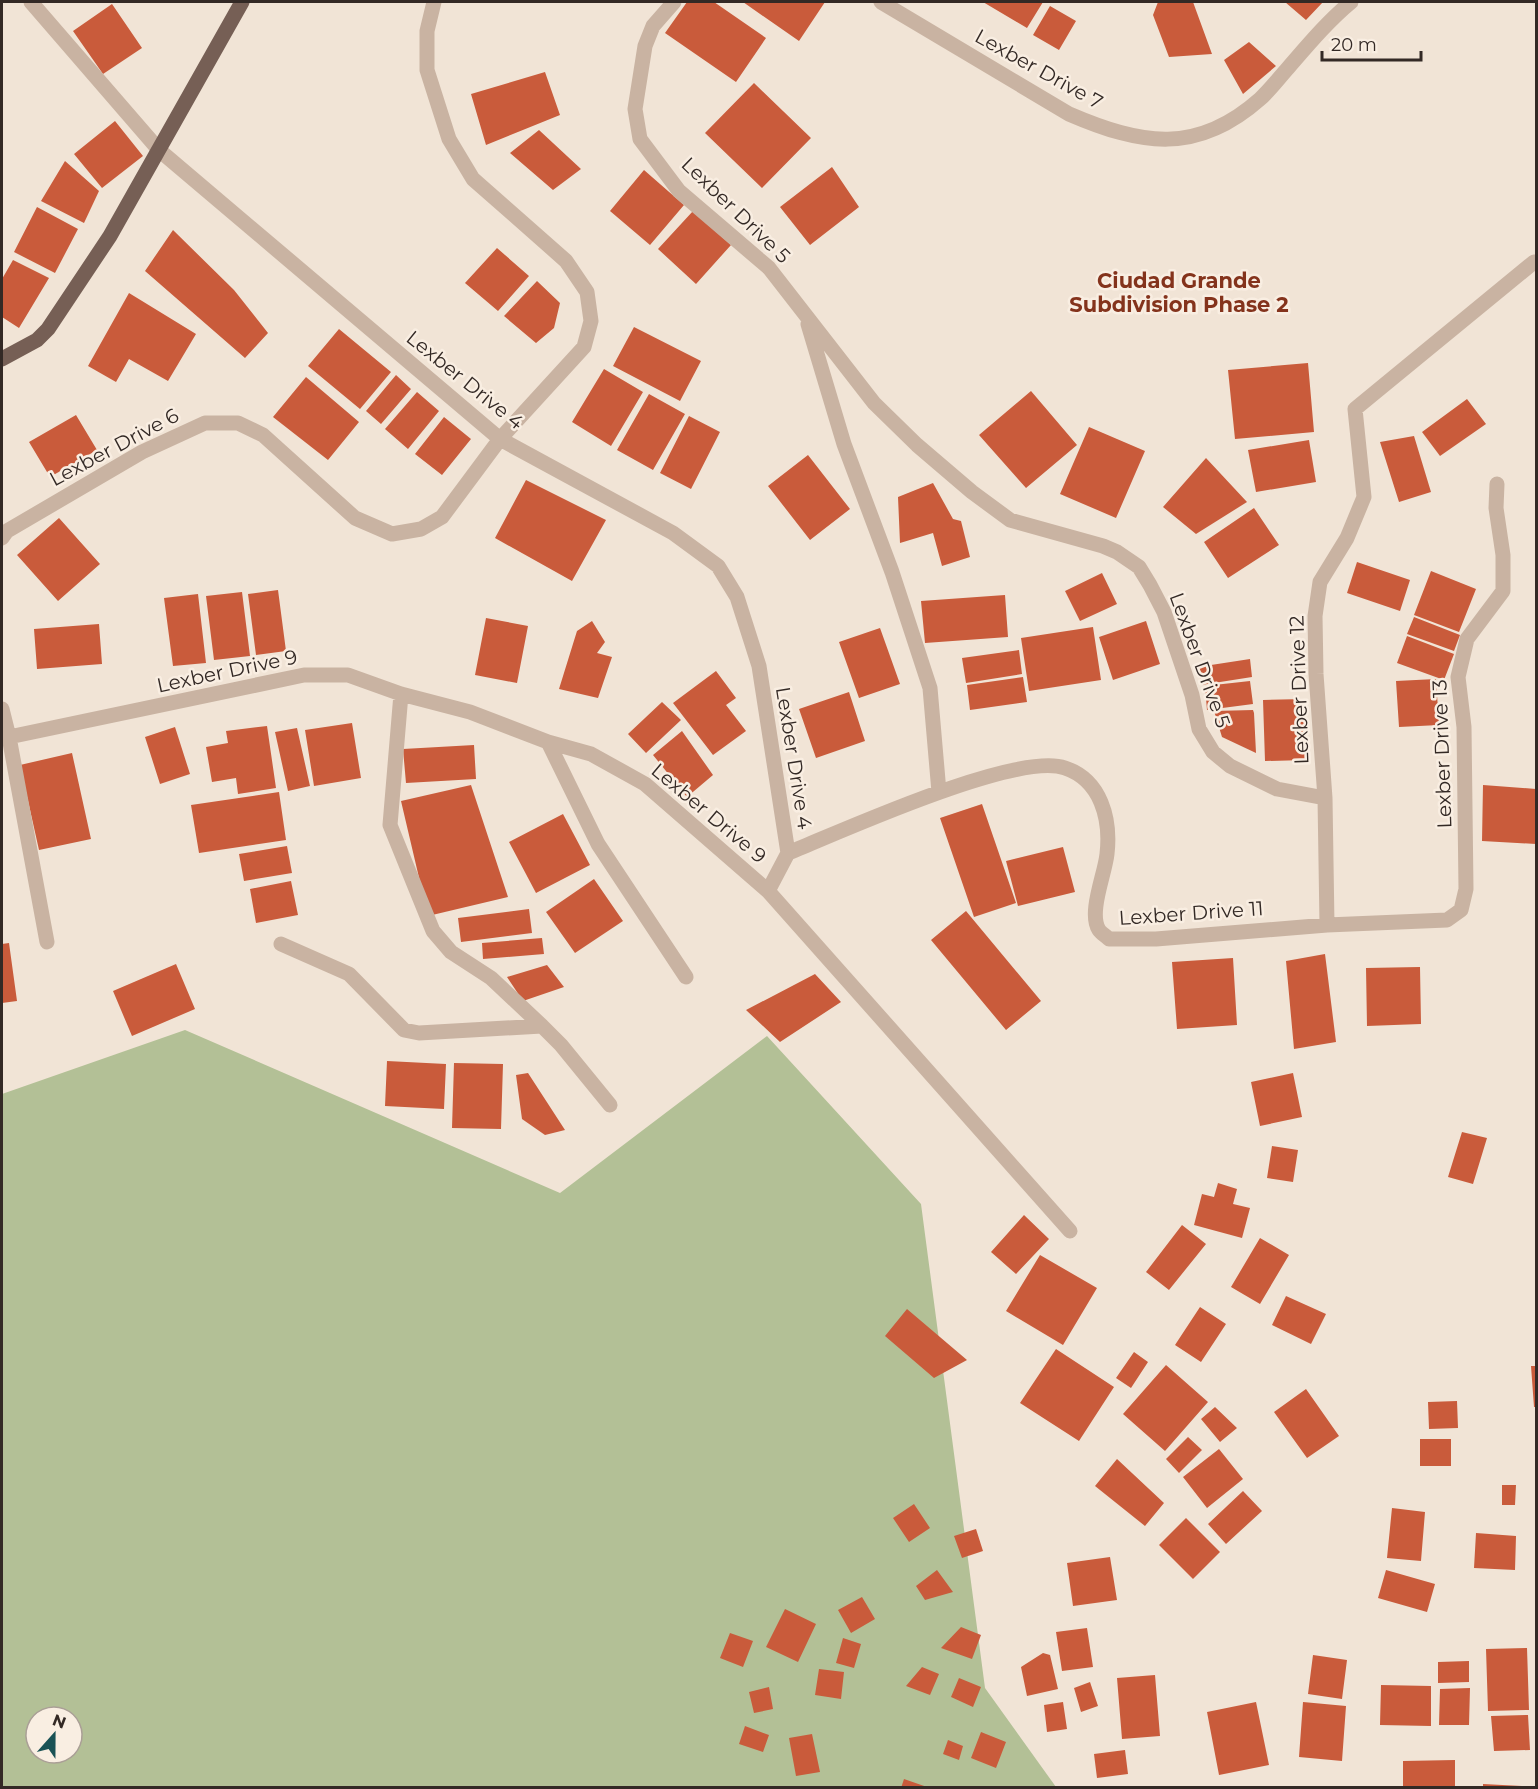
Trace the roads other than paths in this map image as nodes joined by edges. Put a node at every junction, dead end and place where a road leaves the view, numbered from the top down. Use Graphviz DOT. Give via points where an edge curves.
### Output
graph roads {
  1 [pos="31,2"];
  2 [pos="242,2"];
  3 [pos="434,2"];
  4 [pos="674,2"];
  5 [pos="881,2"];
  6 [pos="1351,2"];
  7 [pos="159,150"];
  8 [pos="1534,262"];
  9 [pos="805,315"];
  10 [pos="2,360"];
  11 [pos="500,439"];
  12 [pos="1497,484"];
  13 [pos="2,538"];
  14 [pos="401,694"];
  15 [pos="2,709"];
  16 [pos="9,737"];
  17 [pos="548,742"];
  18 [pos="939,792"];
  19 [pos="1325,798"];
  20 [pos="788,853"];
  21 [pos="768,891"];
  22 [pos="1411,922"];
  23 [pos="1327,925"];
  24 [pos="47,942"];
  25 [pos="281,944"];
  26 [pos="686,977"];
  27 [pos="542,1026"];
  28 [pos="610,1105"];
  29 [pos="1070,1231"];
  1 -- 7 [label="street, Lexber Drive 4"];
  2 -- 7 [label="main road"];
  3 -- 11 [label="street, Lexber Drive 6" via="427,31 427,70 449,140 473,179 566,261 587,292 591,321 584,347"];
  4 -- 9 [label="street, Lexber Drive 5" via="653,26 645,46 635,109 640,139 679,191 769,268"];
  5 -- 6 [label="street, Lexber Drive 7" via="1069,114 1136,137 1176,140 1205,134 1261,99"];
  7 -- 10 [label="main road" via="110,236 48,329"];
  7 -- 11 [label="street, Lexber Drive 4"];
  8 -- 19 [label="street, Lexber Drive 12" via="1355,409 1364,497 1347,537 1320,582 1315,616"];
  9 -- 18 [label="street, Lexber Drive 5" via="844,444 930,688"];
  9 -- 19 [label="street, Lexber Drive 5" via="874,403 995,510 1010,520 1103,546 1139,567 1164,612 1192,695 1199,729 1213,752 1230,766 1277,789"];
  11 -- 13 [label="street, Lexber Drive 6" via="442,517 422,529 392,534 355,518 263,435 237,423 205,423 142,452 7,531"];
  11 -- 20 [label="street, Lexber Drive 4" via="673,533 718,566 737,597 759,666"];
  12 -- 22 [label="street, Lexber Drive 13" via="1503,591 1467,639 1458,676 1464,727 1466,889 1461,910 1447,920"];
  14 -- 16 [label="street, Lexber Drive 9" via="348,675 304,675"];
  14 -- 17 [label="street, Lexber Drive 9" via="470,711"];
  14 -- 27 [label="street" via="390,825 433,931 451,952 491,978"];
  15 -- 16 [label="street"];
  16 -- 24 [label="street"];
  17 -- 21 [label="street, Lexber Drive 9" via="591,754 645,784"];
  17 -- 26 [label="street" via="598,844"];
  18 -- 20 [label="street, Lexber Drive 11"];
  18 -- 23 [label="street, Lexber Drive 11" via="1036,766 1063,767 1087,779 1106,818 1106,866 1095,914 1098,929 1109,939 1156,939"];
  19 -- 23 [label="street, Lexber Drive 12"];
  20 -- 21 [label="street"];
  21 -- 29 [label="street, Lexber Drive 9"];
  22 -- 23 [label="street, Lexber Drive 11"];
  25 -- 27 [label="street" via="349,974 404,1030 419,1033"];
  27 -- 28 [label="street"];
}
